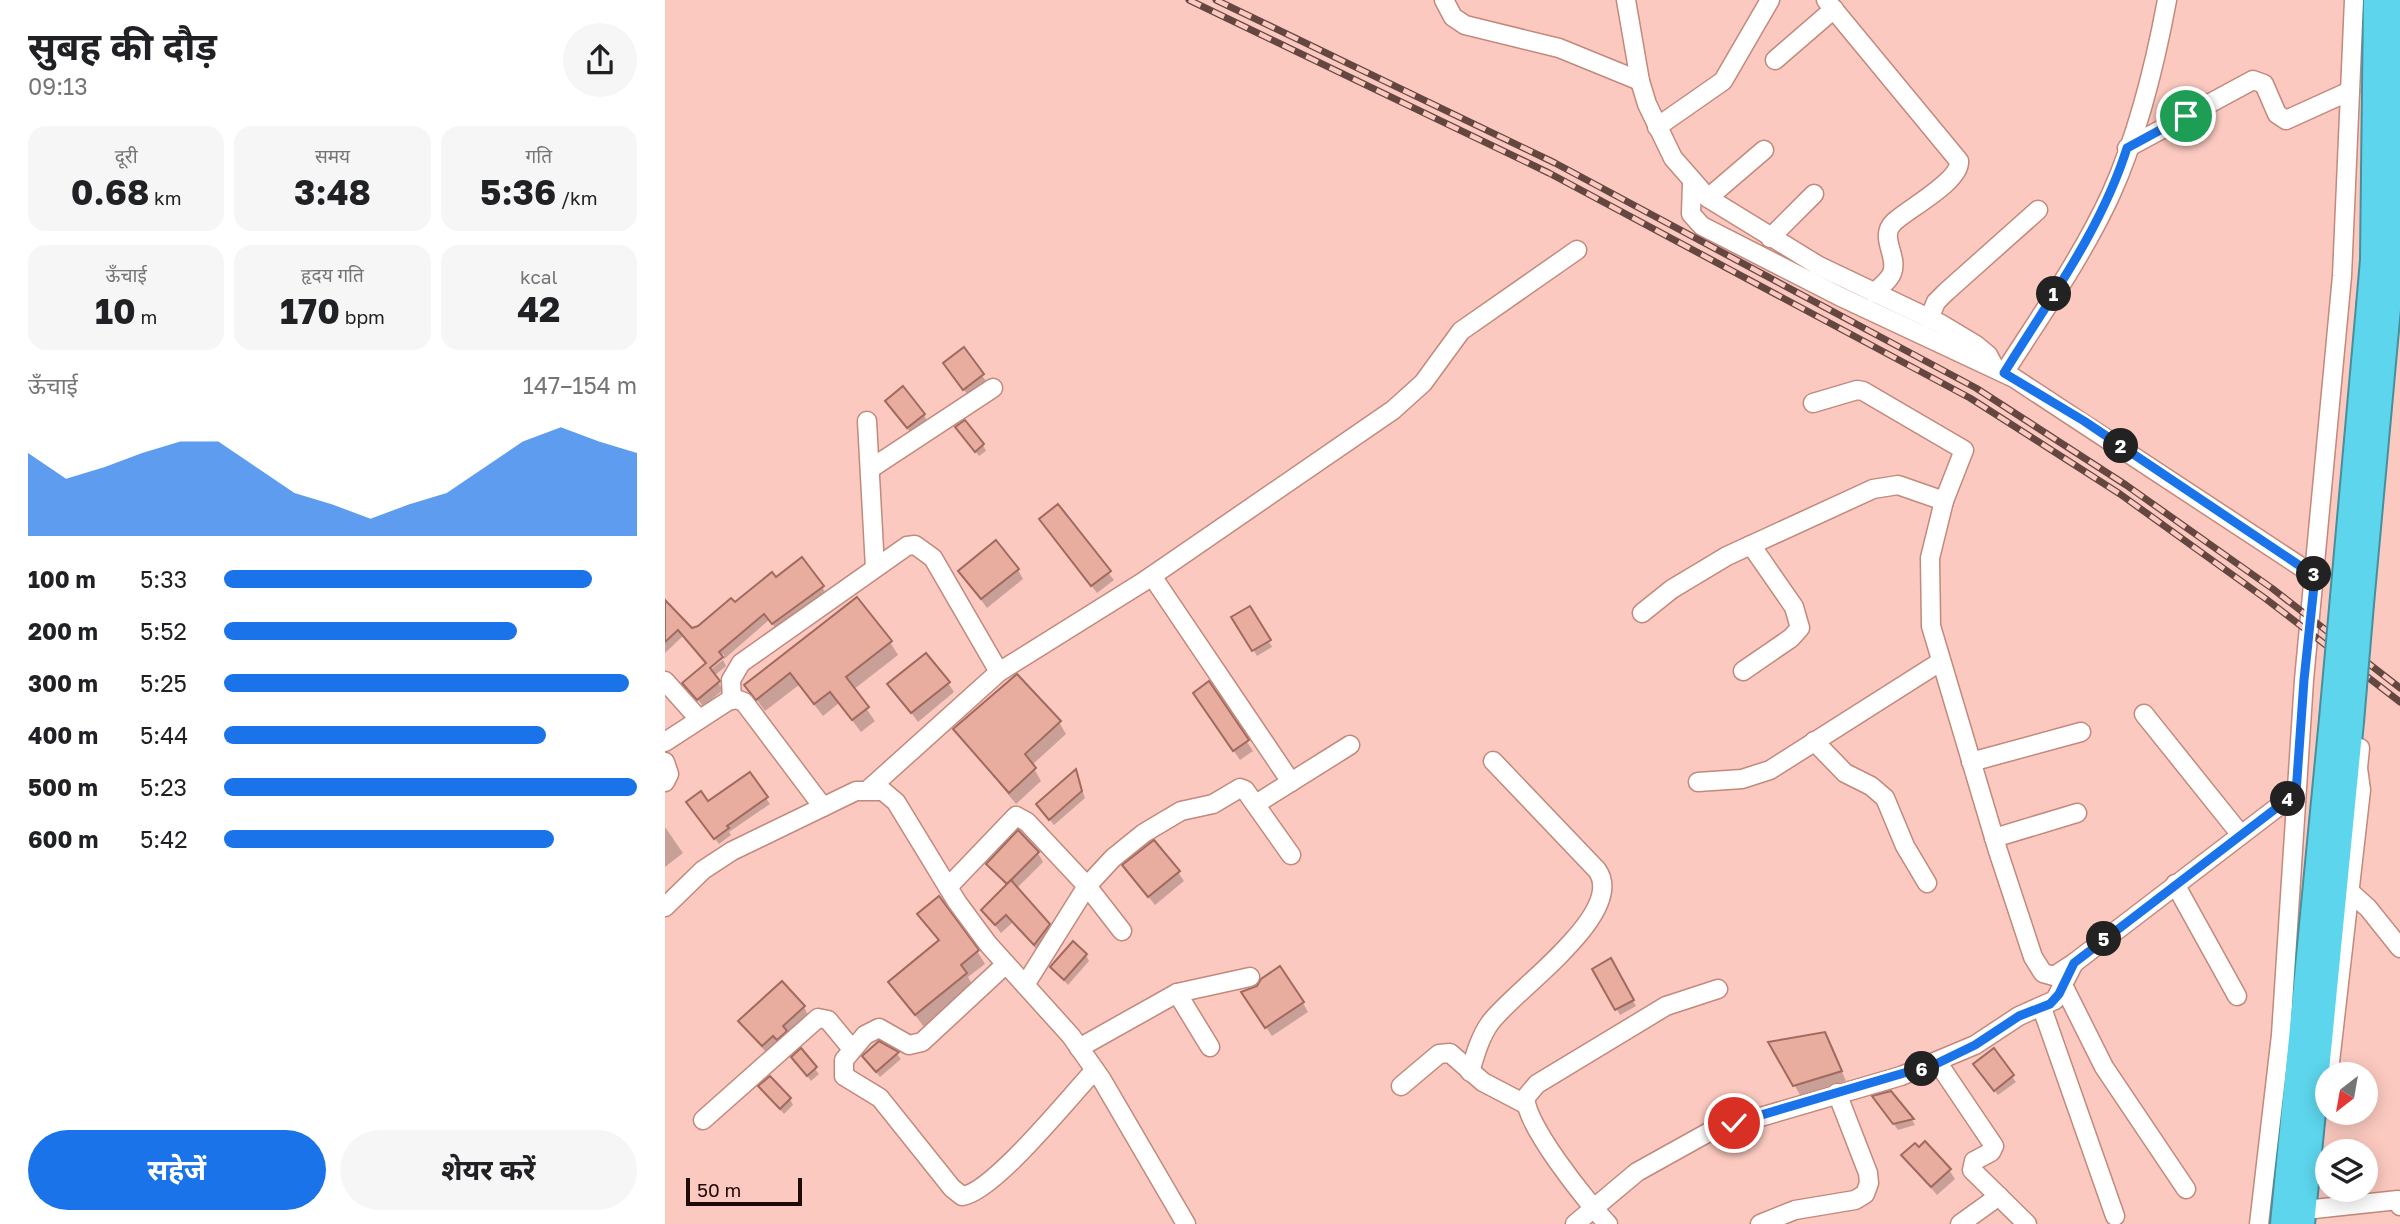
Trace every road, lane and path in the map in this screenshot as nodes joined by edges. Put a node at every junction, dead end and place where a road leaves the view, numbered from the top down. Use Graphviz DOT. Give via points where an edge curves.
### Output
graph roads {
  1 [pos="1444,0"];
  2 [pos="1626,0"];
  3 [pos="1770,0"];
  4 [pos="2167,0"];
  5 [pos="2354,0"];
  6 [pos="2376,0"];
  7 [pos="2395,0"];
  8 [pos="1830,5"];
  9 [pos="1775,60"];
  10 [pos="1640,81"];
  11 [pos="2350,91"];
  12 [pos="1657,127"];
  13 [pos="2127,148"];
  14 [pos="1763,150"];
  15 [pos="1692,182"];
  16 [pos="1815,194"];
  17 [pos="1708,198"];
  18 [pos="2038,210"];
  19 [pos="1770,238"];
  20 [pos="1577,250"];
  21 [pos="2382,262"];
  22 [pos="2343,276"];
  23 [pos="2400,287"];
  24 [pos="1874,293"];
  25 [pos="2386,304"];
  26 [pos="1929,319"];
  27 [pos="2000,371"];
  28 [pos="993,388"];
  29 [pos="1813,403"];
  30 [pos="867,421"];
  31 [pos="870,469"];
  32 [pos="1944,500"];
  33 [pos="1751,545"];
  34 [pos="875,568"];
  35 [pos="1152,576"];
  36 [pos="2315,576"];
  37 [pos="1642,613"];
  38 [pos="1940,662"];
  39 [pos="1743,671"];
  40 [pos="999,672"];
  41 [pos="665,681"];
  42 [pos="731,700"];
  43 [pos="2144,714"];
  44 [pos="699,719"];
  45 [pos="2341,720"];
  46 [pos="2081,732"];
  47 [pos="1814,741"];
  48 [pos="665,742"];
  49 [pos="1350,745"];
  50 [pos="1493,761"];
  51 [pos="665,762"];
  52 [pos="1971,762"];
  53 [pos="665,782"];
  54 [pos="1291,782"];
  55 [pos="1698,782"];
  56 [pos="869,789"];
  57 [pos="2296,793"];
  58 [pos="1256,804"];
  59 [pos="823,807"];
  60 [pos="2077,813"];
  61 [pos="2241,835"];
  62 [pos="1994,838"];
  63 [pos="1291,855"];
  64 [pos="1927,883"];
  65 [pos="2175,884"];
  66 [pos="1087,886"];
  67 [pos="948,887"];
  68 [pos="2348,890"];
  69 [pos="665,907"];
  70 [pos="1122,931"];
  71 [pos="2400,948"];
  72 [pos="2074,963"];
  73 [pos="1006,964"];
  74 [pos="1250,977"];
  75 [pos="1025,985"];
  76 [pos="2064,986"];
  77 [pos="1718,989"];
  78 [pos="1177,993"];
  79 [pos="2237,996"];
  80 [pos="2042,1008"];
  81 [pos="1210,1047"];
  82 [pos="1079,1048"];
  83 [pos="852,1049"];
  84 [pos="2329,1062"];
  85 [pos="1938,1063"];
  86 [pos="1095,1070"];
  87 [pos="1470,1072"];
  88 [pos="1401,1086"];
  89 [pos="1837,1093"];
  90 [pos="1525,1104"];
  91 [pos="703,1120"];
  92 [pos="2322,1125"];
  93 [pos="2186,1189"];
  94 [pos="1999,1196"];
  95 [pos="2400,1206"];
  96 [pos="1592,1209"];
  97 [pos="2115,1216"];
  98 [pos="2310,1219"];
  99 [pos="1186,1224"];
  100 [pos="1575,1224"];
  101 [pos="1608,1224"];
  102 [pos="1760,1224"];
  103 [pos="1961,1224"];
  104 [pos="2027,1224"];
  105 [pos="2259,1224"];
  106 [pos="2283,1224"];
  1 -- 10 [label="street" via="1453,17 1465,25 1559,48"];
  2 -- 10 [label="street"];
  3 -- 12 [label="street" via="1723,81"];
  4 -- 13 [label="street" via="2161,36"];
  5 -- 11 [label="street"];
  6 -- 21 [label="highway"];
  7 -- 21 [label="highway"];
  8 -- 9 [label="street"];
  8 -- 24 [label="street" via="1959,161 1954,177 1892,223 1887,236 1894,270"];
  10 -- 12 [label="street"];
  11 -- 13 [label="street" via="2286,120 2277,114 2264,84 2253,80"];
  11 -- 22 [label="street"];
  12 -- 15 [label="street"];
  13 -- 27 [label="street" via="2090,236"];
  14 -- 17 [label="street"];
  15 -- 17 [label="street"];
  15 -- 27 [label="street" via="1691,214 1702,226"];
  16 -- 19 [label="street"];
  17 -- 19 [label="street"];
  18 -- 26 [label="street" via="1946,292"];
  19 -- 24 [label="street"];
  20 -- 35 [label="street" via="1461,331 1423,383 1393,410"];
  21 -- 25 [label="highway, bridge"];
  22 -- 23 [label="street"];
  22 -- 36 [label="street"];
  24 -- 26 [label="street"];
  25 -- 45 [label="highway, bridge"];
  25 -- 68 [label="street" via="2358,768 2361,790"];
  26 -- 27 [label="street" via="1976,345"];
  27 -- 36 [label="street" via="2084,421"];
  28 -- 31 [label="street"];
  29 -- 32 [label="street" via="1863,391 1960,446 1964,455"];
  30 -- 31 [label="street"];
  31 -- 34 [label="street"];
  32 -- 33 [label="street" via="1886,485"];
  32 -- 38 [label="street" via="1930,558 1929,597"];
  33 -- 37 [label="street" via="1672,589"];
  33 -- 39 [label="street" via="1794,607 1800,628"];
  34 -- 40 [label="street" via="907,546 924,549"];
  34 -- 42 [label="street" via="741,663 731,680"];
  35 -- 40 [label="street"];
  35 -- 54 [label="street" via="1219,669"];
  36 -- 57 [label="street" via="2305,765"];
  38 -- 47 [label="street"];
  38 -- 52 [label="street"];
  40 -- 56 [label="street"];
  41 -- 44 [label="street"];
  42 -- 44 [label="street"];
  42 -- 59 [label="street" via="750,708"];
  43 -- 61 [label="street"];
  44 -- 48 [label="street"];
  45 -- 98 [label="highway"];
  45 -- 106 [label="highway"];
  46 -- 52 [label="street"];
  47 -- 55 [label="street" via="1756,776"];
  47 -- 64 [label="street" via="1845,773 1885,798"];
  49 -- 54 [label="street"];
  50 -- 87 [label="street" via="1597,870 1604,893 1580,933 1490,1023"];
  51 -- 53 [label="street" via="669,774"];
  52 -- 62 [label="street"];
  54 -- 58 [label="street"];
  56 -- 59 [label="street"];
  56 -- 67 [label="street" via="896,802"];
  57 -- 61 [label="street"];
  57 -- 105 [label="street" via="2281,1035"];
  58 -- 63 [label="street"];
  58 -- 66 [label="street" via="1240,788 1213,804 1181,811 1135,840"];
  59 -- 69 [label="street" via="716,861"];
  60 -- 62 [label="street"];
  61 -- 65 [label="street"];
  62 -- 72 [label="street" via="2039,969 2054,976"];
  65 -- 72 [label="street"];
  65 -- 79 [label="street"];
  66 -- 67 [label="street" via="1016,816"];
  66 -- 70 [label="street"];
  66 -- 75 [label="street"];
  67 -- 73 [label="street"];
  68 -- 71 [label="street"];
  68 -- 84 [label="street"];
  72 -- 76 [label="street"];
  73 -- 75 [label="street"];
  73 -- 83 [label="street" via="922,1042 909,1045 880,1028"];
  74 -- 78 [label="street"];
  75 -- 82 [label="street"];
  76 -- 80 [label="street" via="2055,1000"];
  76 -- 93 [label="street" via="2109,1077"];
  77 -- 90 [label="street" via="1687,997 1646,1018 1537,1084 1529,1090"];
  78 -- 81 [label="street"];
  78 -- 82 [label="street"];
  80 -- 85 [label="street" via="2019,1016"];
  80 -- 97 [label="street"];
  82 -- 86 [label="street"];
  83 -- 86 [label="street" via="842,1065 844,1076 880,1098 962,1196 978,1189 1028,1146"];
  83 -- 91 [label="street" via="828,1020 818,1018"];
  85 -- 89 [label="street"];
  85 -- 94 [label="street" via="1994,1146 1971,1168"];
  86 -- 99 [label="street"];
  87 -- 88 [label="street" via="1456,1057 1444,1053"];
  87 -- 90 [label="street"];
  89 -- 96 [label="street" via="1709,1132 1637,1172"];
  89 -- 102 [label="street" via="1868,1173 1865,1194 1795,1210"];
  90 -- 96 [label="street"];
  92 -- 98 [label="street"];
  94 -- 103 [label="street"];
  94 -- 104 [label="street"];
  95 -- 98 [label="street" via="2397,1200"];
  96 -- 100 [label="street"];
  96 -- 101 [label="street"];
}
